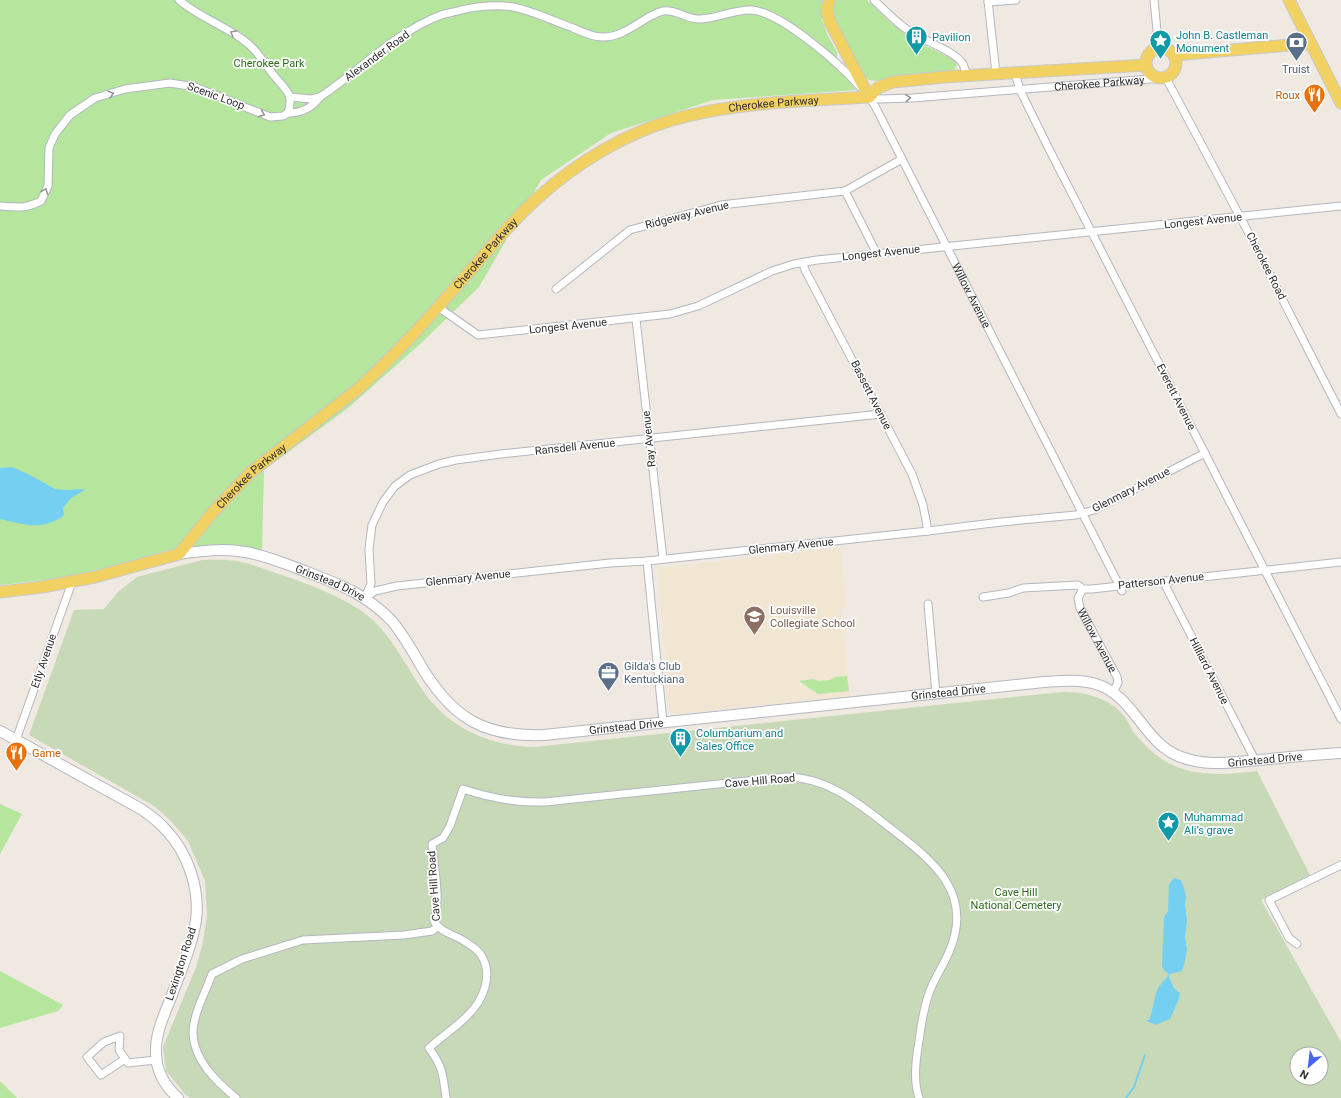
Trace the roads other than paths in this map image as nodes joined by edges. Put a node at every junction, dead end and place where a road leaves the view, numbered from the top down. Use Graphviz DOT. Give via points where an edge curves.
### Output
graph roads {
  1 [pos="179,0"];
  2 [pos="829,0"];
  3 [pos="874,0"];
  4 [pos="1016,0"];
  5 [pos="1154,0"];
  6 [pos="1289,0"];
  7 [pos="988,1"];
  8 [pos="1311,44"];
  9 [pos="1161,48"];
  10 [pos="1174,55"];
  11 [pos="1146,65"];
  12 [pos="1015,73"];
  13 [pos="996,74"];
  14 [pos="966,76"];
  15 [pos="1164,78"];
  16 [pos="1020,90"];
  17 [pos="290,97"];
  18 [pos="320,97"];
  19 [pos="869,97"];
  20 [pos="1341,103"];
  21 [pos="288,113"];
  22 [pos="902,159"];
  23 [pos="845,191"];
  24 [pos="0,206"];
  25 [pos="1341,206"];
  26 [pos="1240,217"];
  27 [pos="1092,231"];
  28 [pos="947,246"];
  29 [pos="877,254"];
  30 [pos="803,263"];
  31 [pos="556,289"];
  32 [pos="438,307"];
  33 [pos="636,319"];
  34 [pos="881,414"];
  35 [pos="1341,414"];
  36 [pos="649,439"];
  37 [pos="1205,453"];
  38 [pos="1083,513"];
  39 [pos="928,531"];
  40 [pos="179,554"];
  41 [pos="663,559"];
  42 [pos="647,561"];
  43 [pos="1341,562"];
  44 [pos="1265,570"];
  45 [pos="1163,581"];
  46 [pos="72,582"];
  47 [pos="1121,588"];
  48 [pos="1083,589"];
  49 [pos="0,592"];
  50 [pos="983,597"];
  51 [pos="365,598"];
  52 [pos="928,604"];
  53 [pos="1113,692"];
  54 [pos="936,694"];
  55 [pos="1341,719"];
  56 [pos="663,722"];
  57 [pos="0,731"];
  58 [pos="16,740"];
  59 [pos="1341,753"];
  60 [pos="1255,760"];
  61 [pos="1341,865"];
  62 [pos="437,927"];
  63 [pos="1297,944"];
  64 [pos="125,1059"];
  65 [pos="156,1060"];
  66 [pos="178,1098"];
  67 [pos="236,1098"];
  68 [pos="446,1098"];
  69 [pos="919,1098"];
  17 -- 1 [label="street, one-way" via="287,89 249,44"];
  2 -- 19 [label="main road, Willow Avenue" via="830,22"];
  3 -- 14 [label="street" via="908,30 951,52 962,62"];
  4 -- 7 [label="street"];
  5 -- 9 [label="street"];
  6 -- 8 [label="main road"];
  7 -- 13 [label="street"];
  8 -- 10 [label="main road"];
  8 -- 20 [label="main road"];
  9 -- 10 [label="main road"];
  9 -- 11 [label="main road, Cherokee Parkway" via="1148,55"];
  10 -- 15 [label="main road" via="1176,68"];
  11 -- 12 [label="main road, Cherokee Parkway"];
  11 -- 15 [label="main road, Cherokee Parkway" via="1154,76"];
  12 -- 13 [label="main road, Cherokee Parkway"];
  12 -- 16 [label="street, Everett Avenue"];
  13 -- 14 [label="main road, Cherokee Parkway"];
  14 -- 19 [label="main road, Cherokee Parkway" via="893,82 879,87"];
  15 -- 16 [label="street, Cherokee Parkway"];
  15 -- 26 [label="street, Cherokee Road"];
  19 -- 16 [label="street, Cherokee Parkway, one-way" via="890,99"];
  16 -- 27 [label="street, Everett Avenue"];
  17 -- 18 [label="street"];
  17 -- 21 [label="street"];
  18 -- 19 [label="street, Alexander Road" via="386,46 423,24 442,15 479,6 525,10 587,34 602,37 615,35 663,11 703,19 738,11 756,11 787,25 826,53"];
  18 -- 21 [label="street, Alexander Road" via="308,108 297,113"];
  19 -- 22 [label="street, Willow Avenue"];
  19 -- 32 [label="main road, Cherokee Parkway" via="736,108 681,118 610,147 581,164 521,213"];
  24 -- 21 [label="street, Scenic Loop, one-way" via="25,207 41,201 48,186 49,148 55,134 70,115 95,98 125,89 170,83 195,87 270,117"];
  22 -- 23 [label="street, Ridgeway Avenue"];
  22 -- 28 [label="street, Willow Avenue"];
  23 -- 29 [label="street"];
  23 -- 31 [label="street, Ridgeway Avenue" via="721,205 630,230"];
  25 -- 26 [label="street, Longest Avenue"];
  26 -- 27 [label="street, Longest Avenue"];
  26 -- 35 [label="street, Cherokee Road"];
  27 -- 28 [label="street, Longest Avenue"];
  27 -- 37 [label="street, Everett Avenue"];
  28 -- 29 [label="street, Longest Avenue"];
  28 -- 38 [label="street, Willow Avenue"];
  29 -- 30 [label="street, Longest Avenue"];
  30 -- 33 [label="street, Longest Avenue" via="761,276 698,306 670,314"];
  30 -- 34 [label="street, Bassett Avenue"];
  32 -- 33 [label="street, Longest Avenue" via="478,335"];
  32 -- 40 [label="main road, Cherokee Parkway" via="363,385 251,472 213,512"];
  33 -- 36 [label="street, Ray Avenue"];
  34 -- 36 [label="street, Ransdell Avenue"];
  34 -- 39 [label="street, Bassett Avenue" via="912,474"];
  36 -- 41 [label="street, Ray Avenue"];
  36 -- 51 [label="street, Ransdell Avenue" via="456,460 410,475 388,494 375,518 370,549 371,584"];
  37 -- 38 [label="street, Glenmary Avenue" via="1094,510"];
  37 -- 44 [label="street, Everett Avenue"];
  38 -- 39 [label="street, Glenmary Avenue"];
  38 -- 47 [label="street, Willow Avenue"];
  39 -- 41 [label="street, Glenmary Avenue"];
  40 -- 46 [label="main road, Grinstead Drive"];
  40 -- 51 [label="main road, Grinstead Drive" via="214,550 268,557 335,583"];
  41 -- 42 [label="street, Glenmary Avenue"];
  42 -- 51 [label="street, Glenmary Avenue" via="397,586 379,589"];
  42 -- 56 [label="street"];
  43 -- 44 [label="street, Patterson Avenue"];
  44 -- 45 [label="street, Patterson Avenue"];
  44 -- 55 [label="street, Everett Avenue"];
  45 -- 47 [label="street, Patterson Avenue"];
  45 -- 60 [label="street, Hilliard Avenue"];
  46 -- 49 [label="main road, Grinstead Drive"];
  46 -- 58 [label="street, Etly Avenue"];
  47 -- 48 [label="street, Patterson Avenue"];
  48 -- 50 [label="street, Patterson Avenue" via="1078,585 1022,588"];
  48 -- 53 [label="street, Willow Avenue" via="1078,598 1080,608 1117,677 1118,683"];
  51 -- 56 [label="main road, Grinstead Drive" via="392,622 442,696 464,716 482,726 507,734 528,735"];
  52 -- 54 [label="street"];
  53 -- 54 [label="main road, Grinstead Drive" via="1096,684 1074,681"];
  53 -- 60 [label="main road, Grinstead Drive" via="1132,710 1155,740 1174,754 1215,764"];
  54 -- 56 [label="main road, Grinstead Drive"];
  57 -- 58 [label="main road, Lexington Road"];
  58 -- 65 [label="main road, Lexington Road" via="141,809 166,830 184,857 193,880 196,920 158,1034"];
  59 -- 60 [label="main road, Grinstead Drive"];
  61 -- 63 [label="street" via="1269,900 1289,938"];
  62 -- 67 [label="street, Cave Hill Road" via="432,931 404,935 303,940 242,959 212,974 195,1021 195,1045 203,1065 217,1082"];
  62 -- 68 [label="street, Cave Hill Road" via="462,939 480,954 486,964 487,977 485,989 468,1016 429,1048 439,1061"];
  62 -- 69 [label="street, Cave Hill Road" via="434,921 437,898 432,844 443,838 450,826 463,789 489,798 524,803 786,777 800,777 818,782 856,802 894,831 927,858 953,892 957,919 954,936 929,993 920,1032 916,1069"];
  64 -- 64 [label="street" via="119,1050 120,1036 104,1042 87,1056 101,1075"];
  64 -- 65 [label="street" via="128,1063"];
  65 -- 66 [label="main road, Lexington Road" via="163,1080"];
}
